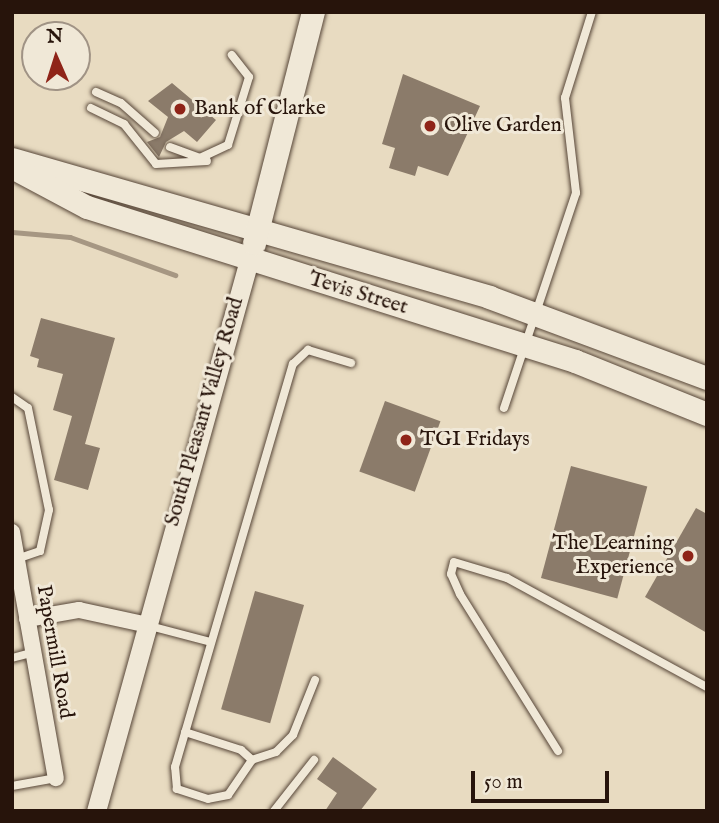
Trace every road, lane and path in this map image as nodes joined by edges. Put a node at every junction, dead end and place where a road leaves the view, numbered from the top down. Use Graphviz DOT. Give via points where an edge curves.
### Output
graph roads {
  1 [pos="313,12"];
  2 [pos="592,12"];
  3 [pos="232,55"];
  4 [pos="96,92"];
  5 [pos="91,108"];
  6 [pos="155,133"];
  7 [pos="170,147"];
  8 [pos="217,154"];
  9 [pos="12,159"];
  10 [pos="12,167"];
  11 [pos="258,229"];
  12 [pos="249,260"];
  13 [pos="536,313"];
  14 [pos="524,345"];
  15 [pos="351,363"];
  16 [pos="707,378"];
  17 [pos="12,397"];
  18 [pos="504,408"];
  19 [pos="707,414"];
  20 [pos="13,537"];
  21 [pos="17,559"];
  22 [pos="27,619"];
  23 [pos="144,624"];
  24 [pos="211,642"];
  25 [pos="34,652"];
  26 [pos="12,658"];
  27 [pos="315,680"];
  28 [pos="707,687"];
  29 [pos="185,732"];
  30 [pos="558,751"];
  31 [pos="252,760"];
  32 [pos="314,760"];
  33 [pos="56,778"];
  34 [pos="12,786"];
  35 [pos="96,811"];
  36 [pos="275,811"];
  1 -- 11 [label="main road, South Pleasant Valley Road"];
  2 -- 13 [label="lane" via="565,98 576,193"];
  3 -- 8 [label="lane" via="249,77 232,138"];
  4 -- 6 [label="lane" via="121,103"];
  5 -- 8 [label="lane" via="124,124 156,164 192,166"];
  7 -- 8 [label="lane" via="189,157"];
  9 -- 11 [label="main road, Tevis Street"];
  10 -- 12 [label="main road, Tevis Street" via="54,195"];
  11 -- 12 [label="main road, South Pleasant Valley Road"];
  11 -- 13 [label="main road, Tevis Street"];
  12 -- 14 [label="main road, Tevis Street"];
  12 -- 23 [label="street, South Pleasant Valley Road"];
  13 -- 14 [label="lane"];
  13 -- 16 [label="main road, Tevis Street"];
  14 -- 18 [label="lane"];
  14 -- 19 [label="main road, Tevis Street"];
  15 -- 24 [label="lane" via="312,351 296,357"];
  17 -- 21 [label="lane" via="28,408 50,510 40,551"];
  20 -- 21 [label="street, Papermill Road"];
  21 -- 22 [label="street, Papermill Road"];
  22 -- 23 [label="street" via="79,610"];
  22 -- 25 [label="street, Papermill Road"];
  23 -- 24 [label="lane"];
  23 -- 35 [label="street, South Pleasant Valley Road"];
  24 -- 29 [label="lane"];
  25 -- 26 [label="lane"];
  25 -- 33 [label="street, Papermill Road"];
  27 -- 31 [label="lane" via="293,735 276,752"];
  28 -- 30 [label="lane" via="507,578 454,562 451,574 460,594"];
  29 -- 31 [label="lane" via="241,750"];
  29 -- 31 [label="lane" via="172,776 183,792 217,800 228,795"];
  32 -- 36 [label="lane"];
  33 -- 34 [label="lane"];
}
